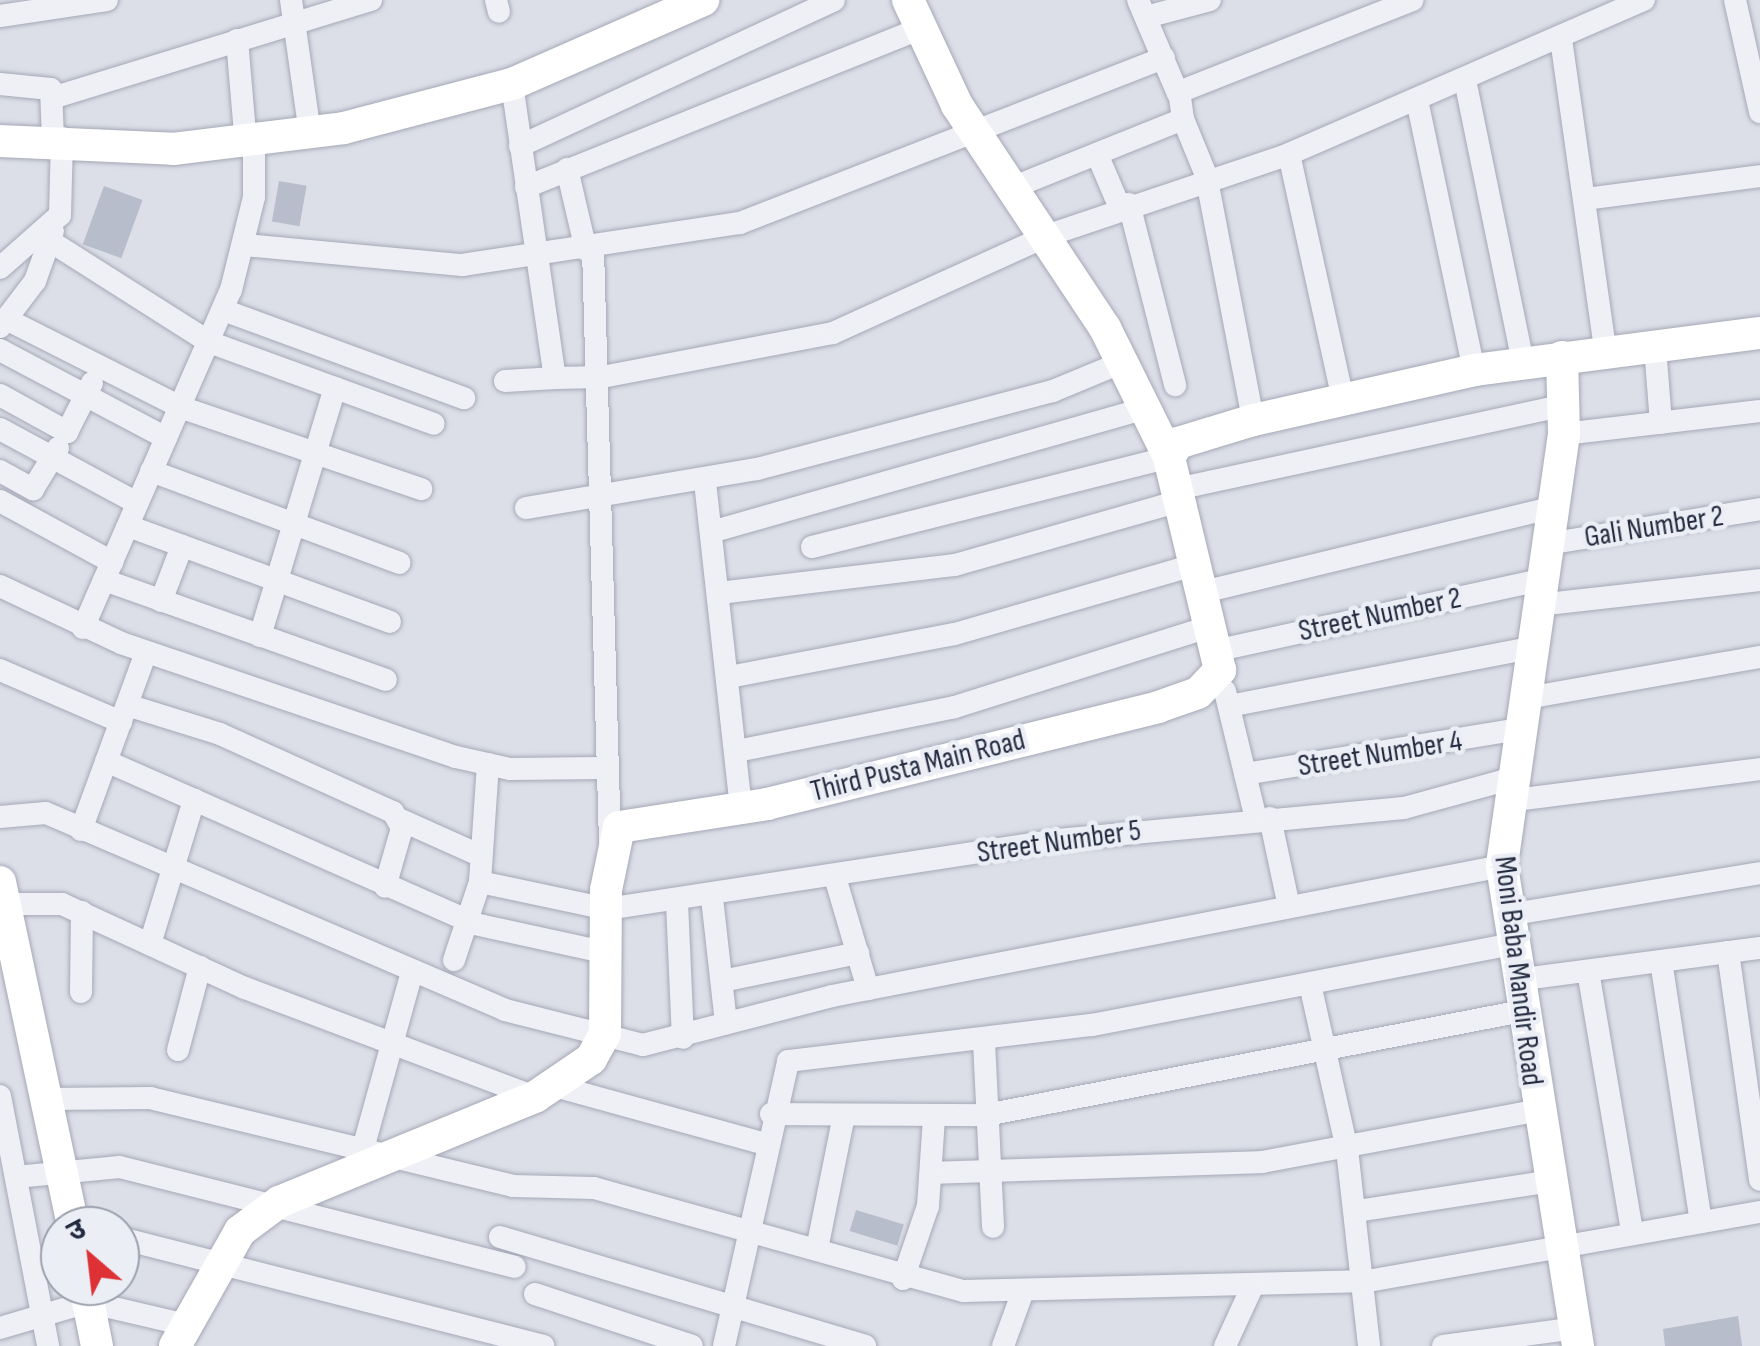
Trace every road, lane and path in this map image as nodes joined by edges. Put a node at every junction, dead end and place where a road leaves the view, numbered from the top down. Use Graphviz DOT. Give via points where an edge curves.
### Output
graph roads {
  1 [pos="107,0"];
  2 [pos="371,0"];
  3 [pos="703,0"];
  4 [pos="834,0"];
  5 [pos="1210,0"];
  6 [pos="1413,0"];
  7 [pos="1644,0"];
  8 [pos="1735,0"];
  9 [pos="1142,9"];
  10 [pos="293,10"];
  11 [pos="914,14"];
  12 [pos="0,16"];
  13 [pos="1560,39"];
  14 [pos="237,40"];
  15 [pos="1164,58"];
  16 [pos="1465,80"];
  17 [pos="0,84"];
  18 [pos="512,84"];
  19 [pos="1178,94"];
  20 [pos="52,98"];
  21 [pos="1417,100"];
  22 [pos="1760,112"];
  23 [pos="1183,119"];
  24 [pos="974,132"];
  25 [pos="310,134"];
  26 [pos="58,138"];
  27 [pos="0,141"];
  28 [pos="250,144"];
  29 [pos="520,146"];
  30 [pos="1097,154"];
  31 [pos="1289,154"];
  32 [pos="566,170"];
  33 [pos="1206,176"];
  34 [pos="1760,176"];
  35 [pos="526,186"];
  36 [pos="1014,187"];
  37 [pos="1586,199"];
  38 [pos="1125,206"];
  39 [pos="53,234"];
  40 [pos="1049,234"];
  41 [pos="246,245"];
  42 [pos="590,249"];
  43 [pos="3,257"];
  44 [pos="536,259"];
  45 [pos="223,310"];
  46 [pos="3,323"];
  47 [pos="1760,333"];
  48 [pos="209,342"];
  49 [pos="1655,347"];
  50 [pos="0,350"];
  51 [pos="1606,354"];
  52 [pos="1562,357"];
  53 [pos="1123,362"];
  54 [pos="1522,363"];
  55 [pos="100,366"];
  56 [pos="1474,370"];
  57 [pos="555,378"];
  58 [pos="602,378"];
  59 [pos="505,382"];
  60 [pos="1174,385"];
  61 [pos="334,388"];
  62 [pos="0,395"];
  63 [pos="86,396"];
  64 [pos="464,398"];
  65 [pos="1343,400"];
  66 [pos="180,407"];
  67 [pos="1144,409"];
  68 [pos="1760,411"];
  69 [pos="1564,419"];
  70 [pos="1253,420"];
  71 [pos="1661,423"];
  72 [pos="434,424"];
  73 [pos="0,429"];
  74 [pos="68,432"];
  75 [pos="166,438"];
  76 [pos="316,453"];
  77 [pos="52,457"];
  78 [pos="151,470"];
  79 [pos="0,471"];
  80 [pos="704,482"];
  81 [pos="1175,482"];
  82 [pos="421,489"];
  83 [pos="604,497"];
  84 [pos="0,501"];
  85 [pos="138,503"];
  86 [pos="526,508"];
  87 [pos="1554,508"];
  88 [pos="1760,509"];
  89 [pos="296,524"];
  90 [pos="128,526"];
  91 [pos="711,532"];
  92 [pos="1547,544"];
  93 [pos="182,546"];
  94 [pos="812,547"];
  95 [pos="400,562"];
  96 [pos="108,571"];
  97 [pos="1199,578"];
  98 [pos="1760,580"];
  99 [pos="278,581"];
  100 [pos="0,586"];
  101 [pos="719,593"];
  102 [pos="1539,593"];
  103 [pos="162,600"];
  104 [pos="390,622"];
  105 [pos="84,628"];
  106 [pos="260,636"];
  107 [pos="1530,648"];
  108 [pos="1217,649"];
  109 [pos="146,652"];
  110 [pos="1760,657"];
  111 [pos="0,670"];
  112 [pos="729,677"];
  113 [pos="386,680"];
  114 [pos="1228,706"];
  115 [pos="124,714"];
  116 [pos="1518,715"];
  117 [pos="737,751"];
  118 [pos="106,761"];
  119 [pos="488,764"];
  120 [pos="601,768"];
  121 [pos="1760,769"];
  122 [pos="1245,774"];
  123 [pos="1508,790"];
  124 [pos="194,800"];
  125 [pos="742,808"];
  126 [pos="0,817"];
  127 [pos="1263,818"];
  128 [pos="401,820"];
  129 [pos="81,830"];
  130 [pos="610,841"];
  131 [pos="481,856"];
  132 [pos="1502,866"];
  133 [pos="174,871"];
  134 [pos="1760,873"];
  135 [pos="835,878"];
  136 [pos="480,882"];
  137 [pos="385,887"];
  138 [pos="2,896"];
  139 [pos="712,898"];
  140 [pos="677,902"];
  141 [pos="1289,906"];
  142 [pos="607,909"];
  143 [pos="82,912"];
  144 [pos="466,920"];
  145 [pos="1508,930"];
  146 [pos="150,944"];
  147 [pos="1760,948"];
  148 [pos="1728,952"];
  149 [pos="608,953"];
  150 [pos="858,953"];
  151 [pos="454,960"];
  152 [pos="1661,961"];
  153 [pos="200,967"];
  154 [pos="1588,971"];
  155 [pos="412,972"];
  156 [pos="722,982"];
  157 [pos="1310,984"];
  158 [pos="868,989"];
  159 [pos="81,992"];
  160 [pos="1519,996"];
  161 [pos="726,1023"];
  162 [pos="605,1034"];
  163 [pos="682,1038"];
  164 [pos="984,1042"];
  165 [pos="390,1044"];
  166 [pos="178,1050"];
  167 [pos="1326,1052"];
  168 [pos="545,1092"];
  169 [pos="0,1096"];
  170 [pos="48,1098"];
  171 [pos="1535,1110"];
  172 [pos="771,1114"];
  173 [pos="986,1116"];
  174 [pos="934,1118"];
  175 [pos="843,1120"];
  176 [pos="364,1144"];
  177 [pos="766,1144"];
  178 [pos="1347,1149"];
  179 [pos="399,1153"];
  180 [pos="9,1167"];
  181 [pos="61,1170"];
  182 [pos="932,1173"];
  183 [pos="991,1176"];
  184 [pos="1760,1180"];
  185 [pos="1551,1181"];
  186 [pos="280,1202"];
  187 [pos="69,1206"];
  188 [pos="1357,1212"];
  189 [pos="1760,1212"];
  190 [pos="1701,1222"];
  191 [pos="993,1227"];
  192 [pos="748,1228"];
  193 [pos="1632,1232"];
  194 [pos="500,1237"];
  195 [pos="140,1242"];
  196 [pos="1566,1248"];
  197 [pos="817,1249"];
  198 [pos="222,1258"];
  199 [pos="515,1266"];
  200 [pos="903,1279"];
  201 [pos="1368,1282"];
  202 [pos="1253,1285"];
  203 [pos="1023,1290"];
  204 [pos="535,1294"];
  205 [pos="734,1300"];
  206 [pos="62,1306"];
  207 [pos="89,1306"];
  208 [pos="114,1306"];
  209 [pos="42,1316"];
  210 [pos="0,1328"];
  211 [pos="180,1336"];
  212 [pos="1577,1337"];
  213 [pos="48,1346"];
  214 [pos="97,1346"];
  215 [pos="543,1346"];
  216 [pos="692,1346"];
  217 [pos="724,1346"];
  218 [pos="865,1346"];
  219 [pos="1002,1346"];
  220 [pos="1224,1346"];
  221 [pos="1369,1346"];
  222 [pos="1444,1346"];
  1 -- 12 [label="street"];
  2 -- 10 [label="street"];
  3 -- 18 [label="street"];
  4 -- 29 [label="street"];
  5 -- 9 [label="street"];
  6 -- 19 [label="street"];
  7 -- 13 [label="street"];
  8 -- 22 [label="street"];
  9 -- 15 [label="street"];
  10 -- 14 [label="street"];
  10 -- 25 [label="street"];
  11 -- 24 [label="street"];
  11 -- 32 [label="street"];
  13 -- 16 [label="street"];
  13 -- 37 [label="street"];
  14 -- 20 [label="street"];
  14 -- 28 [label="street"];
  15 -- 19 [label="street"];
  15 -- 24 [label="street"];
  16 -- 21 [label="street"];
  16 -- 54 [label="street"];
  17 -- 20 [label="street" via="45,84"];
  18 -- 25 [label="street"];
  18 -- 29 [label="street"];
  19 -- 23 [label="street"];
  20 -- 26 [label="street"];
  21 -- 31 [label="street"];
  21 -- 56 [label="street"];
  23 -- 30 [label="street"];
  23 -- 33 [label="street"];
  24 -- 36 [label="street"];
  24 -- 42 [label="street" via="740,223"];
  25 -- 28 [label="street"];
  26 -- 27 [label="street"];
  26 -- 28 [label="street" via="172,149"];
  26 -- 39 [label="street" via="68,183"];
  28 -- 41 [label="street"];
  29 -- 35 [label="street"];
  30 -- 36 [label="street"];
  30 -- 38 [label="street"];
  31 -- 33 [label="street"];
  31 -- 65 [label="street"];
  32 -- 35 [label="street"];
  32 -- 42 [label="street"];
  33 -- 38 [label="street"];
  33 -- 70 [label="street"];
  34 -- 37 [label="street"];
  35 -- 44 [label="street"];
  36 -- 40 [label="street"];
  37 -- 51 [label="street"];
  38 -- 40 [label="street"];
  38 -- 60 [label="street"];
  39 -- 43 [label="street"];
  39 -- 46 [label="street"];
  39 -- 48 [label="street"];
  40 -- 53 [label="street"];
  40 -- 58 [label="street" via="833,334"];
  41 -- 44 [label="street" via="462,265"];
  41 -- 45 [label="street"];
  42 -- 44 [label="street"];
  42 -- 58 [label="street"];
  44 -- 57 [label="street"];
  45 -- 48 [label="street"];
  45 -- 64 [label="street"];
  46 -- 55 [label="street"];
  47 -- 49 [label="street"];
  48 -- 61 [label="street"];
  48 -- 66 [label="street"];
  49 -- 51 [label="street"];
  49 -- 71 [label="street"];
  50 -- 63 [label="street"];
  51 -- 52 [label="street"];
  52 -- 54 [label="street"];
  52 -- 69 [label="street, Moni Baba Mandir Road"];
  53 -- 67 [label="street"];
  53 -- 80 [label="street" via="1052,391"];
  54 -- 56 [label="street"];
  55 -- 63 [label="street"];
  55 -- 66 [label="street"];
  56 -- 65 [label="street"];
  57 -- 58 [label="street"];
  57 -- 59 [label="street"];
  58 -- 83 [label="street"];
  61 -- 72 [label="street"];
  61 -- 76 [label="street"];
  62 -- 74 [label="street"];
  63 -- 74 [label="street"];
  63 -- 75 [label="street"];
  65 -- 70 [label="street"];
  66 -- 75 [label="street"];
  66 -- 76 [label="street"];
  67 -- 81 [label="street"];
  67 -- 91 [label="street"];
  68 -- 71 [label="street"];
  69 -- 71 [label="street"];
  69 -- 81 [label="street"];
  69 -- 87 [label="street, Moni Baba Mandir Road"];
  70 -- 81 [label="street" via="1178,443"];
  73 -- 77 [label="street"];
  74 -- 77 [label="street"];
  75 -- 78 [label="street"];
  76 -- 82 [label="street"];
  76 -- 89 [label="street"];
  77 -- 79 [label="street" via="33,489"];
  77 -- 85 [label="street"];
  78 -- 85 [label="street"];
  78 -- 89 [label="street"];
  80 -- 83 [label="street"];
  80 -- 91 [label="street"];
  81 -- 94 [label="street"];
  81 -- 97 [label="street"];
  81 -- 101 [label="street" via="955,565"];
  83 -- 86 [label="street"];
  83 -- 120 [label="street"];
  84 -- 96 [label="street"];
  85 -- 90 [label="street"];
  87 -- 92 [label="street, Moni Baba Mandir Road"];
  87 -- 97 [label="street"];
  88 -- 92 [label="street, Gali Number 2"];
  89 -- 95 [label="street"];
  89 -- 99 [label="street"];
  90 -- 93 [label="street"];
  90 -- 96 [label="street"];
  91 -- 101 [label="street"];
  92 -- 102 [label="street, Moni Baba Mandir Road"];
  93 -- 99 [label="street"];
  93 -- 103 [label="street"];
  96 -- 103 [label="street"];
  96 -- 105 [label="street"];
  97 -- 108 [label="street"];
  97 -- 112 [label="street"];
  98 -- 102 [label="street, Street Number 2"];
  99 -- 104 [label="street"];
  99 -- 106 [label="street"];
  100 -- 105 [label="street"];
  101 -- 112 [label="street"];
  102 -- 107 [label="street, Moni Baba Mandir Road"];
  102 -- 108 [label="street, Street Number 2"];
  103 -- 106 [label="street"];
  105 -- 109 [label="street"];
  106 -- 113 [label="street"];
  107 -- 114 [label="street"];
  107 -- 116 [label="street, Moni Baba Mandir Road"];
  108 -- 114 [label="street"];
  108 -- 117 [label="street, Street Number 2"];
  108 -- 125 [label="street, Third Pusta Main Road" via="1198,693 1158,707"];
  109 -- 115 [label="street"];
  109 -- 119 [label="street"];
  110 -- 116 [label="street, Street Number 4"];
  111 -- 115 [label="street"];
  112 -- 117 [label="street"];
  114 -- 122 [label="street"];
  115 -- 118 [label="street"];
  115 -- 128 [label="street" via="282,760"];
  116 -- 122 [label="street, Street Number 4"];
  116 -- 123 [label="street, Moni Baba Mandir Road"];
  117 -- 125 [label="street"];
  118 -- 124 [label="street"];
  118 -- 129 [label="street"];
  119 -- 120 [label="street"];
  119 -- 131 [label="street"];
  120 -- 130 [label="street"];
  121 -- 123 [label="street, Street Number 5"];
  122 -- 127 [label="street"];
  123 -- 127 [label="street, Street Number 5"];
  123 -- 132 [label="street, Moni Baba Mandir Road"];
  124 -- 133 [label="street"];
  124 -- 137 [label="street"];
  125 -- 130 [label="street, Third Pusta Main Road" via="640,818"];
  126 -- 129 [label="street" via="35,811"];
  127 -- 135 [label="street, Street Number 5"];
  127 -- 141 [label="street"];
  128 -- 131 [label="street"];
  128 -- 137 [label="street"];
  129 -- 133 [label="street"];
  130 -- 142 [label="street"];
  131 -- 136 [label="street"];
  132 -- 141 [label="street"];
  132 -- 145 [label="street, Moni Baba Mandir Road"];
  133 -- 146 [label="street"];
  133 -- 155 [label="street"];
  134 -- 145 [label="street"];
  135 -- 139 [label="street, Street Number 5"];
  135 -- 150 [label="street"];
  136 -- 142 [label="street, Street Number 5"];
  136 -- 144 [label="street"];
  137 -- 144 [label="street"];
  138 -- 143 [label="street"];
  138 -- 170 [label="street"];
  139 -- 140 [label="street, Street Number 5"];
  139 -- 156 [label="street"];
  140 -- 142 [label="street, Street Number 5"];
  140 -- 163 [label="street"];
  141 -- 158 [label="street" via="1080,955"];
  142 -- 149 [label="street"];
  143 -- 146 [label="street"];
  143 -- 159 [label="street"];
  144 -- 149 [label="street"];
  144 -- 151 [label="street"];
  145 -- 157 [label="street"];
  145 -- 160 [label="street, Moni Baba Mandir Road"];
  146 -- 153 [label="street"];
  147 -- 148 [label="street"];
  148 -- 152 [label="street"];
  148 -- 184 [label="street"];
  149 -- 162 [label="street"];
  150 -- 156 [label="street"];
  150 -- 158 [label="street"];
  152 -- 154 [label="street"];
  152 -- 190 [label="street"];
  153 -- 165 [label="street"];
  153 -- 166 [label="street"];
  154 -- 160 [label="street"];
  154 -- 193 [label="street"];
  155 -- 162 [label="street" via="505,1010"];
  155 -- 165 [label="street"];
  156 -- 161 [label="street"];
  157 -- 164 [label="street"];
  157 -- 167 [label="street"];
  158 -- 161 [label="street"];
  160 -- 167 [label="street"];
  160 -- 171 [label="street, Moni Baba Mandir Road"];
  161 -- 163 [label="street"];
  162 -- 163 [label="street" via="643,1045"];
  162 -- 168 [label="street" via="591,1059"];
  164 -- 172 [label="street" via="788,1061"];
  164 -- 173 [label="street"];
  165 -- 168 [label="street"];
  165 -- 176 [label="street"];
  167 -- 173 [label="street"];
  167 -- 178 [label="street"];
  168 -- 177 [label="street"];
  168 -- 179 [label="street"];
  169 -- 180 [label="street"];
  170 -- 176 [label="street" via="150,1098"];
  170 -- 181 [label="street"];
  171 -- 178 [label="street"];
  171 -- 185 [label="street, Moni Baba Mandir Road"];
  172 -- 175 [label="street"];
  172 -- 177 [label="street"];
  173 -- 174 [label="street"];
  173 -- 183 [label="street"];
  174 -- 175 [label="street"];
  174 -- 182 [label="street"];
  175 -- 197 [label="street"];
  176 -- 179 [label="street"];
  177 -- 192 [label="street"];
  178 -- 183 [label="street"];
  178 -- 188 [label="street"];
  179 -- 186 [label="street"];
  179 -- 192 [label="street" via="513,1186 594,1188"];
  180 -- 181 [label="street"];
  180 -- 209 [label="street"];
  181 -- 186 [label="street" via="120,1168"];
  181 -- 187 [label="street"];
  182 -- 183 [label="street"];
  182 -- 200 [label="street"];
  183 -- 191 [label="street"];
  185 -- 188 [label="street"];
  185 -- 196 [label="street, Moni Baba Mandir Road"];
  186 -- 198 [label="street"];
  186 -- 199 [label="street"];
  188 -- 201 [label="street"];
  189 -- 190 [label="street"];
  190 -- 193 [label="street"];
  192 -- 197 [label="street"];
  192 -- 205 [label="street"];
  193 -- 196 [label="street"];
  194 -- 205 [label="street"];
  195 -- 198 [label="street"];
  196 -- 201 [label="street"];
  196 -- 212 [label="street, Moni Baba Mandir Road"];
  197 -- 200 [label="street"];
  198 -- 211 [label="street"];
  198 -- 215 [label="street"];
  200 -- 203 [label="street"];
  201 -- 202 [label="street"];
  201 -- 221 [label="street"];
  202 -- 203 [label="street"];
  202 -- 220 [label="street"];
  203 -- 219 [label="street"];
  204 -- 216 [label="street"];
  205 -- 217 [label="street"];
  205 -- 218 [label="street"];
  206 -- 209 [label="street"];
  207 -- 214 [label="street"];
  208 -- 211 [label="street"];
  209 -- 210 [label="street"];
  209 -- 213 [label="street"];
  212 -- 222 [label="street"];
}
